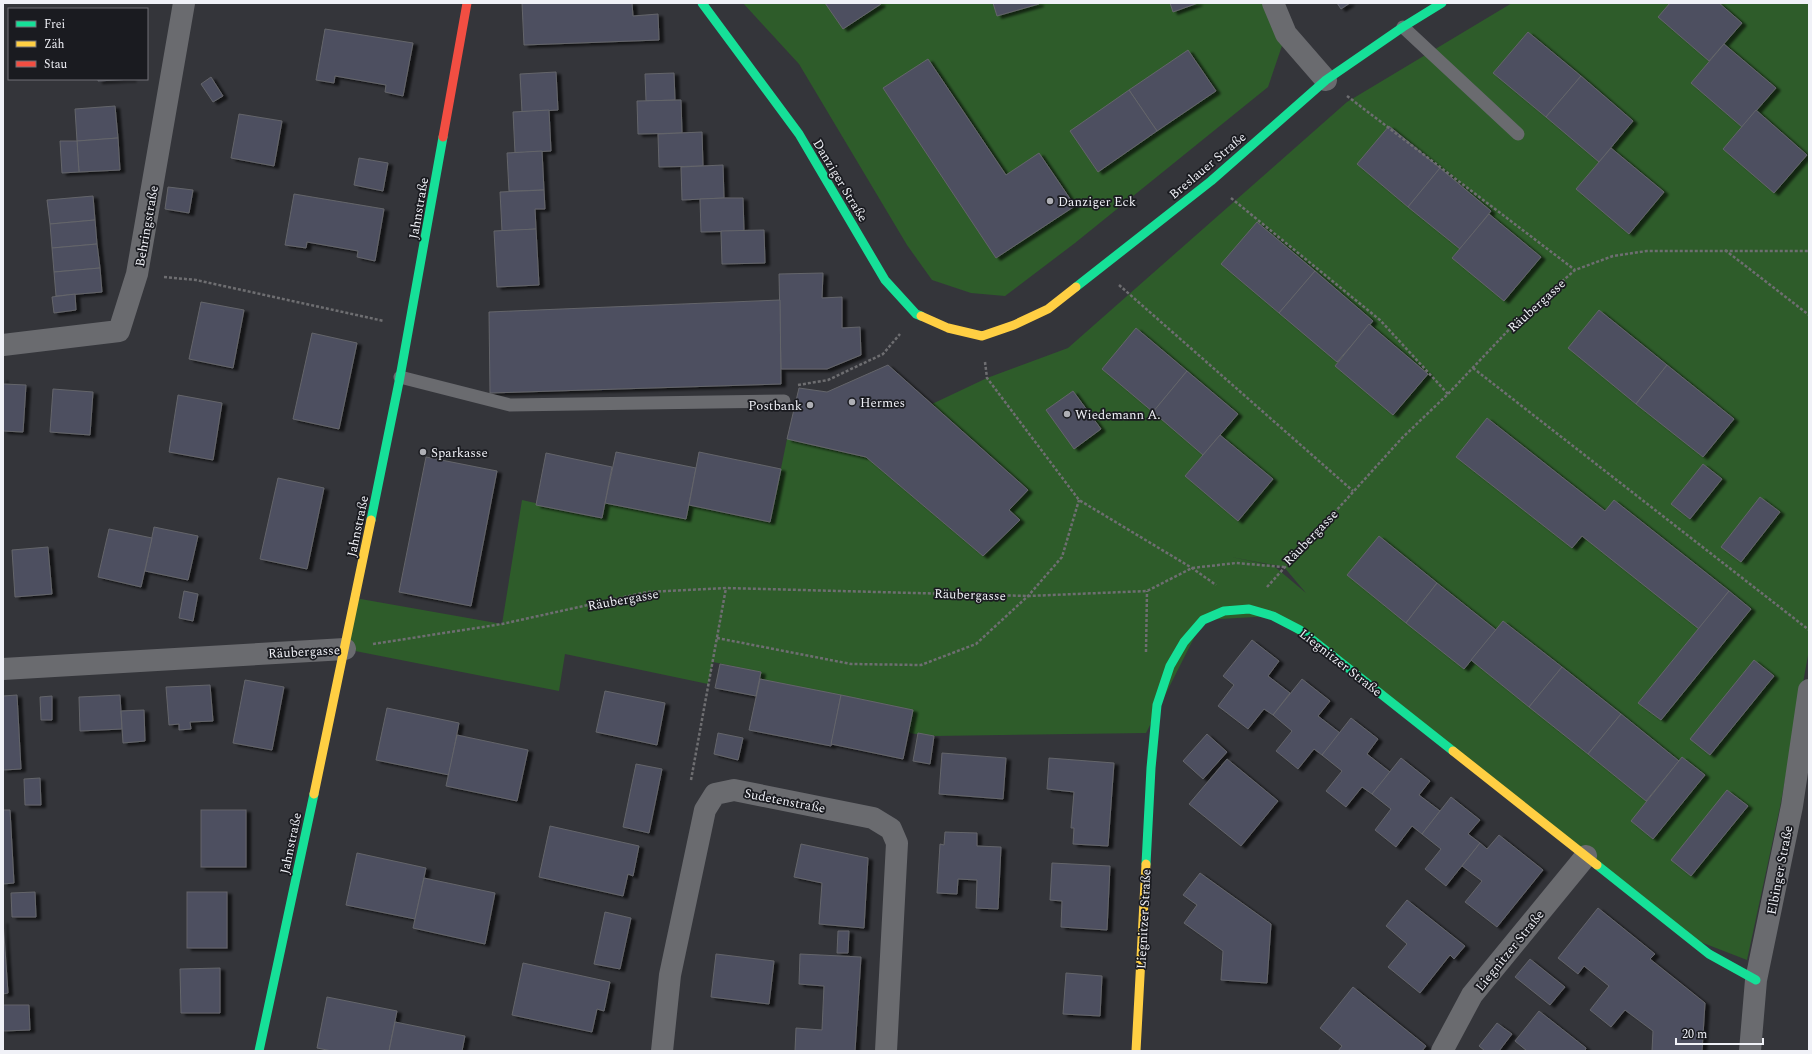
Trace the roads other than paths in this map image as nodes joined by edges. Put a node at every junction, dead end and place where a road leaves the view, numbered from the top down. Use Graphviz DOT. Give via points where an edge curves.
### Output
graph roads {
  1 [pos="184,3"];
  2 [pos="467,3"];
  3 [pos="702,3"];
  4 [pos="1274,3"];
  5 [pos="1442,3"];
  6 [pos="1403,27"];
  7 [pos="1326,80"];
  8 [pos="1518,134"];
  9 [pos="982,336"];
  10 [pos="3,345"];
  11 [pos="400,377"];
  12 [pos="784,401"];
  13 [pos="345,649"];
  14 [pos="3,669"];
  15 [pos="1809,690"];
  16 [pos="1800,806"];
  17 [pos="1586,856"];
  18 [pos="1756,980"];
  19 [pos="259,1051"];
  20 [pos="662,1051"];
  21 [pos="886,1051"];
  22 [pos="1136,1051"];
  23 [pos="1442,1051"];
  24 [pos="1750,1051"];
  1 -- 10 [label="street, Behringstraße" via="137,274 119,331"];
  2 -- 11 [label="street, Jahnstraße"];
  3 -- 9 [label="street, Danziger Straße" via="799,134 885,280 916,314 948,328"];
  4 -- 7 [label="street" via="1286,34"];
  5 -- 6 [label="street, Breslauer Straße"];
  6 -- 7 [label="street, Breslauer Straße"];
  6 -- 8 [label="lane"];
  7 -- 9 [label="street, Breslauer Straße" via="1210,181 1048,309"];
  11 -- 12 [label="lane" via="510,406"];
  11 -- 13 [label="street, Jahnstraße"];
  13 -- 14 [label="street, Räubergasse"];
  13 -- 19 [label="street, Jahnstraße"];
  15 -- 16 [label="street, Elbinger Straße"];
  16 -- 18 [label="street, Elbinger Straße"];
  17 -- 18 [label="street, Liegnitzer Straße" via="1709,954"];
  17 -- 22 [label="street, Liegnitzer Straße" via="1300,630 1273,616 1249,609 1224,611 1203,620 1184,642 1170,666 1158,705 1151,768"];
  17 -- 23 [label="street, Liegnitzer Straße" via="1472,996"];
  18 -- 24 [label="street, Elbinger Straße"];
  20 -- 21 [label="street, Sudetenstraße" via="670,975 705,810 715,794 734,790 873,818 891,829 897,843"];
}
